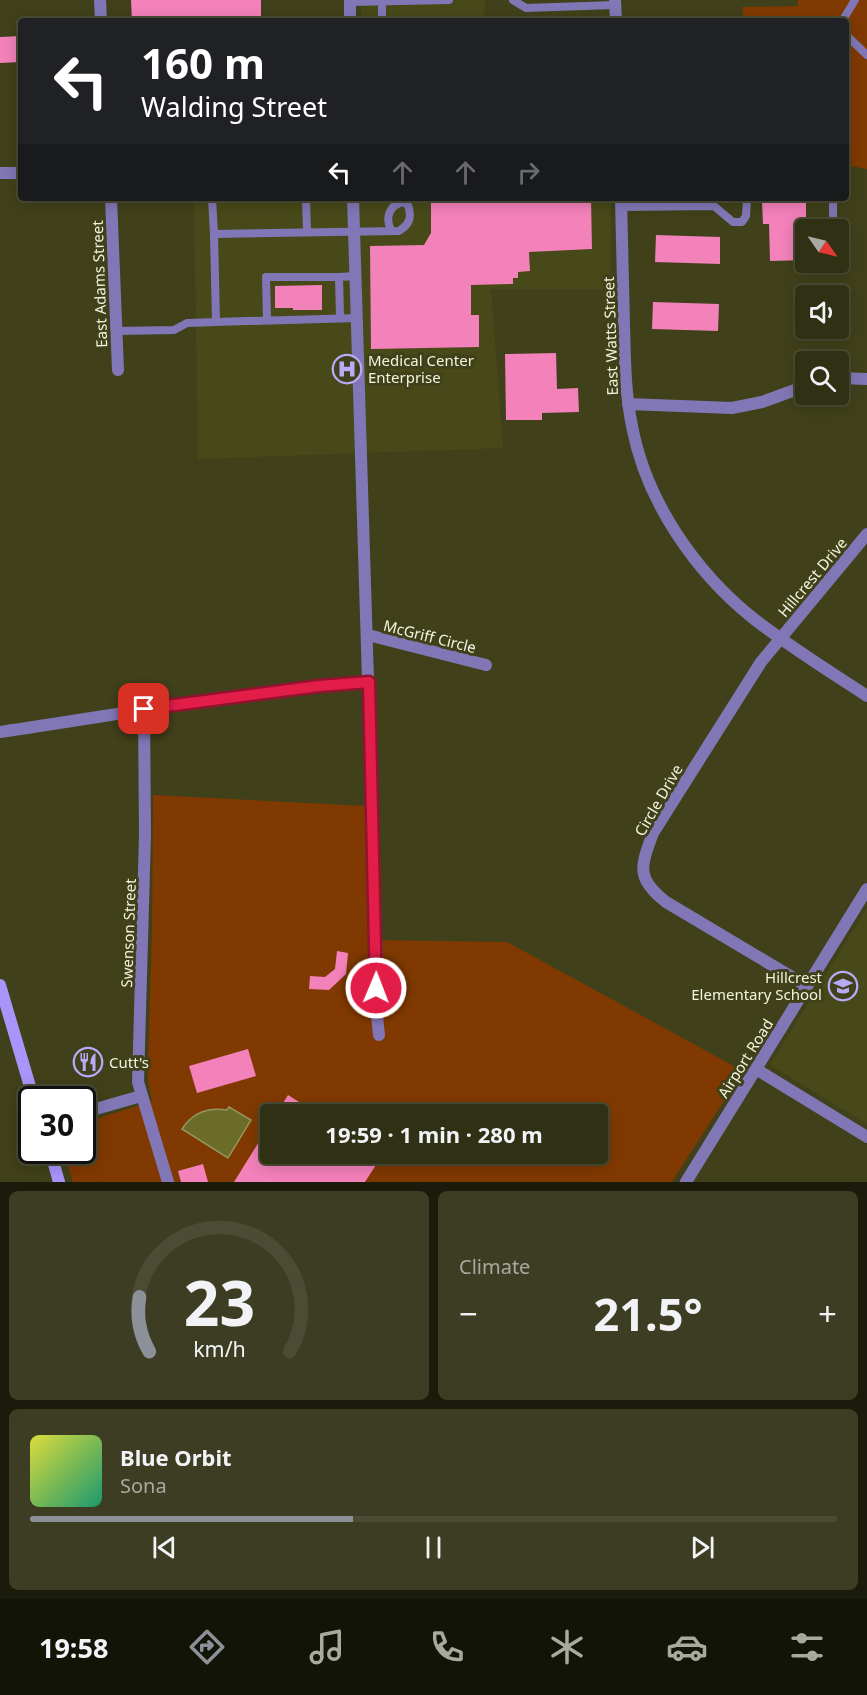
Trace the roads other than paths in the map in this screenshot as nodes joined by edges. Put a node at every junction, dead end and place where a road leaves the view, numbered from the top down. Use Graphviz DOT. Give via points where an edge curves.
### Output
graph roads {
  1 [pos="100,0"];
  2 [pos="449,0"];
  3 [pos="513,0"];
  4 [pos="855,0"];
  5 [pos="350,1"];
  6 [pos="382,1"];
  7 [pos="615,2"];
  8 [pos="101,18"];
  9 [pos="350,18"];
  10 [pos="382,18"];
  11 [pos="616,18"];
  12 [pos="844,18"];
  13 [pos="849,37"];
  14 [pos="867,55"];
  15 [pos="0,173"];
  16 [pos="18,173"];
  17 [pos="111,201"];
  18 [pos="212,201"];
  19 [pos="306,201"];
  20 [pos="353,201"];
  21 [pos="747,201"];
  22 [pos="833,201"];
  23 [pos="621,202"];
  24 [pos="651,202"];
  25 [pos="833,219"];
  26 [pos="391,230"];
  27 [pos="307,232"];
  28 [pos="354,232"];
  29 [pos="214,234"];
  30 [pos="356,276"];
  31 [pos="339,277"];
  32 [pos="340,318"];
  33 [pos="357,318"];
  34 [pos="267,320"];
  35 [pos="216,322"];
  36 [pos="116,331"];
  37 [pos="118,370"];
  38 [pos="849,378"];
  39 [pos="867,379"];
  40 [pos="795,390"];
  41 [pos="628,404"];
  42 [pos="867,534"];
  43 [pos="368,635"];
  44 [pos="780,638"];
  45 [pos="486,665"];
  46 [pos="369,682"];
  47 [pos="867,696"];
  48 [pos="144,709"];
  49 [pos="0,732"];
  50 [pos="867,889"];
  51 [pos="0,985"];
  52 [pos="807,986"];
  53 [pos="379,1035"];
  54 [pos="756,1069"];
  55 [pos="30,1086"];
  56 [pos="141,1096"];
  57 [pos="96,1109"];
  58 [pos="867,1137"];
  59 [pos="54,1164"];
  60 [pos="59,1182"];
  61 [pos="168,1182"];
  62 [pos="686,1182"];
  1 -- 8 [label="street"];
  2 -- 6 [label="lane"];
  3 -- 7 [label="lane" via="526,8"];
  4 -- 12 [label="lane"];
  5 -- 6 [label="lane"];
  5 -- 9 [label="street"];
  6 -- 10 [label="lane"];
  7 -- 11 [label="street"];
  13 -- 14 [label="lane"];
  15 -- 16 [label="street"];
  17 -- 36 [label="street, East Adams Street"];
  18 -- 29 [label="lane"];
  19 -- 27 [label="lane"];
  20 -- 28 [label="street"];
  21 -- 24 [label="lane" via="742,222 734,222 714,206"];
  22 -- 25 [label="lane"];
  23 -- 24 [label="lane"];
  23 -- 41 [label="street, East Watts Street"];
  26 -- 28 [label="lane"];
  27 -- 28 [label="lane"];
  27 -- 29 [label="lane"];
  28 -- 30 [label="street"];
  29 -- 35 [label="lane"];
  30 -- 31 [label="lane"];
  30 -- 33 [label="street"];
  31 -- 32 [label="lane"];
  31 -- 34 [label="lane" via="266,278"];
  32 -- 33 [label="lane"];
  32 -- 34 [label="lane"];
  33 -- 43 [label="street"];
  34 -- 35 [label="lane"];
  35 -- 36 [label="lane" via="187,323 174,330"];
  36 -- 37 [label="street, East Adams Street"];
  38 -- 39 [label="street"];
  40 -- 41 [label="street" via="732,408"];
  41 -- 44 [label="street, East Watts Street" via="639,457 681,539 719,586"];
  42 -- 44 [label="street, Hillcrest Drive"];
  43 -- 45 [label="street, McGriff Circle"];
  43 -- 46 [label="street"];
  44 -- 47 [label="street, East Watts Street"];
  44 -- 52 [label="street, Circle Drive" via="653,833 643,862 645,879 666,902"];
  46 -- 48 [label="street"];
  46 -- 53 [label="street"];
  48 -- 49 [label="street"];
  48 -- 56 [label="street, Swenson Street" via="145,835 138,1082"];
  50 -- 52 [label="street, Airport Road"];
  51 -- 55 [label="main road"];
  52 -- 54 [label="street, Airport Road"];
  54 -- 58 [label="street"];
  54 -- 62 [label="street, Airport Road"];
  56 -- 57 [label="street"];
  56 -- 61 [label="street, Swenson Street"];
  59 -- 60 [label="main road"];
}
